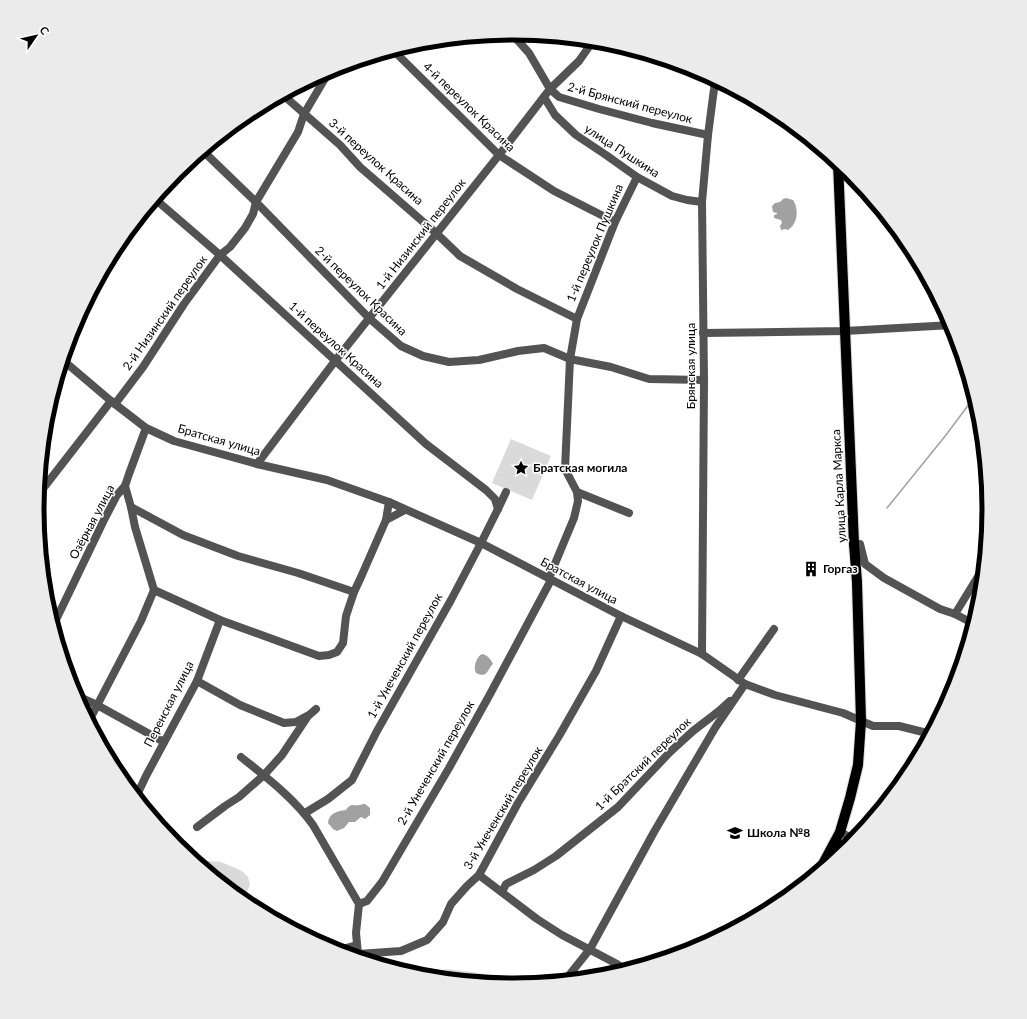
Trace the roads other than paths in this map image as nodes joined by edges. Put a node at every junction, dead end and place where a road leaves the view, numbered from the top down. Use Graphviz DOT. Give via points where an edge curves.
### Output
graph roads {
  1 [pos="517,40"];
  2 [pos="589,46"];
  3 [pos="398,55"];
  4 [pos="324,80"];
  5 [pos="714,85"];
  6 [pos="550,89"];
  7 [pos="544,97"];
  8 [pos="287,99"];
  9 [pos="304,114"];
  10 [pos="708,135"];
  11 [pos="207,155"];
  12 [pos="499,156"];
  13 [pos="838,172"];
  14 [pos="637,177"];
  15 [pos="159,202"];
  16 [pos="256,202"];
  17 [pos="702,202"];
  18 [pos="615,222"];
  19 [pos="436,233"];
  20 [pos="220,255"];
  21 [pos="369,318"];
  22 [pos="576,319"];
  23 [pos="945,325"];
  24 [pos="845,332"];
  25 [pos="703,333"];
  26 [pos="570,359"];
  27 [pos="335,361"];
  28 [pos="67,364"];
  29 [pos="704,380"];
  30 [pos="113,402"];
  31 [pos="146,428"];
  32 [pos="257,464"];
  33 [pos="125,486"];
  34 [pos="45,487"];
  35 [pos="506,492"];
  36 [pos="578,492"];
  37 [pos="389,502"];
  38 [pos="131,507"];
  39 [pos="498,509"];
  40 [pos="405,510"];
  41 [pos="629,513"];
  42 [pos="386,520"];
  43 [pos="481,543"];
  44 [pos="854,544"];
  45 [pos="978,576"];
  46 [pos="550,579"];
  47 [pos="154,590"];
  48 [pos="354,592"];
  49 [pos="955,614"];
  50 [pos="621,616"];
  51 [pos="57,618"];
  52 [pos="220,620"];
  53 [pos="969,621"];
  54 [pos="774,629"];
  55 [pos="702,654"];
  56 [pos="197,682"];
  57 [pos="741,682"];
  58 [pos="740,692"];
  59 [pos="84,699"];
  60 [pos="97,705"];
  61 [pos="316,709"];
  62 [pos="91,716"];
  63 [pos="308,716"];
  64 [pos="861,721"];
  65 [pos="284,723"];
  66 [pos="926,733"];
  67 [pos="292,740"];
  68 [pos="164,742"];
  69 [pos="241,757"];
  70 [pos="264,775"];
  71 [pos="139,792"];
  72 [pos="305,814"];
  73 [pos="197,827"];
  74 [pos="840,832"];
  75 [pos="849,837"];
  76 [pos="825,860"];
  77 [pos="480,875"];
  78 [pos="502,892"];
  79 [pos="359,904"];
  80 [pos="357,944"];
  81 [pos="346,948"];
  82 [pos="590,949"];
  83 [pos="357,952"];
  84 [pos="366,955"];
  85 [pos="621,966"];
  86 [pos="570,975"];
  1 -- 6 [label="street" via="529,53"];
  2 -- 6 [label="street, 1-й Низинский переулок" via="579,61"];
  3 -- 12 [label="street, 4-й переулок Красина"];
  4 -- 9 [label="street, 2-й Низинский переулок"];
  5 -- 10 [label="street, Брянская улица"];
  6 -- 7 [label="street, 1-й Низинский переулок"];
  6 -- 10 [label="street, 2-й Брянский переулок" via="559,97 599,109"];
  7 -- 12 [label="street, 1-й Низинский переулок"];
  7 -- 14 [label="street, улица Пушкина" via="554,115 576,135"];
  8 -- 9 [label="street, 3-й переулок Красина"];
  9 -- 16 [label="street, 2-й Низинский переулок" via="298,132"];
  9 -- 19 [label="street, 3-й переулок Красина"];
  10 -- 17 [label="street, Брянская улица"];
  11 -- 16 [label="street, 2-й переулок Красина"];
  12 -- 18 [label="street, 4-й переулок Красина" via="554,191"];
  12 -- 19 [label="street, 1-й Низинский переулок"];
  13 -- 24 [label="main road, улица Карла Маркса"];
  14 -- 17 [label="street, улица Пушкина" via="672,196"];
  14 -- 18 [label="street, 1-й переулок Пушкина"];
  15 -- 20 [label="street, 1-й переулок Красина"];
  16 -- 20 [label="street, 2-й Низинский переулок" via="245,228"];
  16 -- 21 [label="street, 2-й переулок Красина"];
  17 -- 25 [label="street, Брянская улица"];
  18 -- 22 [label="street, 1-й переулок Пушкина"];
  19 -- 21 [label="street, 1-й Низинский переулок"];
  19 -- 22 [label="street, 3-й переулок Красина" via="460,256"];
  20 -- 27 [label="street, 1-й переулок Красина"];
  20 -- 30 [label="street, 2-й Низинский переулок" via="184,304 143,368"];
  21 -- 26 [label="street, 2-й переулок Красина" via="401,346 423,356 449,362 479,360 544,348"];
  21 -- 27 [label="street, 1-й Низинский переулок"];
  22 -- 26 [label="street, 1-й переулок Пушкина"];
  23 -- 24 [label="street"];
  24 -- 25 [label="street"];
  24 -- 44 [label="main road, улица Карла Маркса"];
  25 -- 29 [label="street, Брянская улица"];
  26 -- 29 [label="street, 2-й переулок Красина" via="611,367 649,379"];
  26 -- 36 [label="street, 1-й переулок Пушкина" via="565,469"];
  27 -- 32 [label="street, 1-й Низинский переулок"];
  27 -- 39 [label="street, 1-й переулок Красина" via="426,444 486,490 495,499"];
  28 -- 30 [label="street, Братская улица"];
  29 -- 55 [label="street, Брянская улица"];
  30 -- 31 [label="street, Братская улица"];
  30 -- 34 [label="street, 2-й Низинский переулок"];
  31 -- 32 [label="street, Братская улица" via="174,441"];
  31 -- 33 [label="street, Озёрная улица"];
  32 -- 37 [label="street, Братская улица" via="327,480"];
  33 -- 38 [label="street"];
  33 -- 51 [label="street, Озёрная улица" via="117,495 104,520"];
  35 -- 39 [label="street, 1-й Унеченский переулок"];
  36 -- 41 [label="street"];
  36 -- 46 [label="street, 2-й Унеченский переулок" via="574,518"];
  37 -- 40 [label="street, Братская улица"];
  37 -- 42 [label="street"];
  38 -- 47 [label="street"];
  38 -- 48 [label="street" via="182,535 238,556"];
  39 -- 43 [label="street, 1-й Унеченский переулок"];
  40 -- 42 [label="street"];
  40 -- 43 [label="street, Братская улица"];
  42 -- 48 [label="street"];
  43 -- 46 [label="street, Братская улица"];
  43 -- 72 [label="street, 1-й Унеченский переулок" via="352,780"];
  44 -- 49 [label="street" via="860,544 865,564 884,578 940,609"];
  44 -- 64 [label="main road, улица Карла Маркса"];
  45 -- 49 [label="street"];
  46 -- 50 [label="street, Братская улица"];
  46 -- 79 [label="street, 2-й Унеченский переулок" via="449,768 382,882 367,900"];
  47 -- 52 [label="street"];
  47 -- 60 [label="street" via="141,621"];
  48 -- 52 [label="street" via="346,616 343,643 337,652 329,655 319,656"];
  49 -- 53 [label="street"];
  50 -- 55 [label="street, Братская улица"];
  50 -- 77 [label="street, 3-й Унеченский переулок" via="596,671 518,803"];
  52 -- 56 [label="street, Перенская улица"];
  54 -- 57 [label="street"];
  55 -- 57 [label="street, Братская улица"];
  56 -- 65 [label="street" via="240,705"];
  56 -- 68 [label="street, Перенская улица"];
  57 -- 58 [label="street, 1-й Братский переулок"];
  57 -- 64 [label="street, Братская улица" via="775,695 843,712"];
  58 -- 78 [label="street, 1-й Братский переулок" via="670,752 618,807 556,856 506,884"];
  58 -- 82 [label="street, 1-й Братский переулок" via="715,728 654,832"];
  59 -- 60 [label="street"];
  60 -- 62 [label="street"];
  60 -- 68 [label="street"];
  61 -- 63 [label="street"];
  63 -- 65 [label="street" via="296,722"];
  63 -- 67 [label="street"];
  64 -- 66 [label="street, Братская улица" via="873,726 899,726"];
  64 -- 74 [label="main road, улица Карла Маркса" via="858,765"];
  65 -- 67 [label="street" via="291,732"];
  67 -- 70 [label="street"];
  68 -- 71 [label="street, Перенская улица"];
  69 -- 70 [label="street"];
  70 -- 72 [label="street"];
  70 -- 73 [label="street" via="240,797"];
  72 -- 79 [label="street"];
  74 -- 75 [label="street"];
  74 -- 76 [label="main road, улица Карла Маркса"];
  77 -- 78 [label="street"];
  77 -- 84 [label="street, 3-й Унеченский переулок" via="451,904 443,922 427,940 401,951"];
  78 -- 82 [label="street" via="537,919"];
  79 -- 80 [label="street"];
  80 -- 81 [label="street"];
  80 -- 83 [label="street"];
  82 -- 85 [label="street"];
  82 -- 86 [label="street, 1-й Братский переулок"];
}
